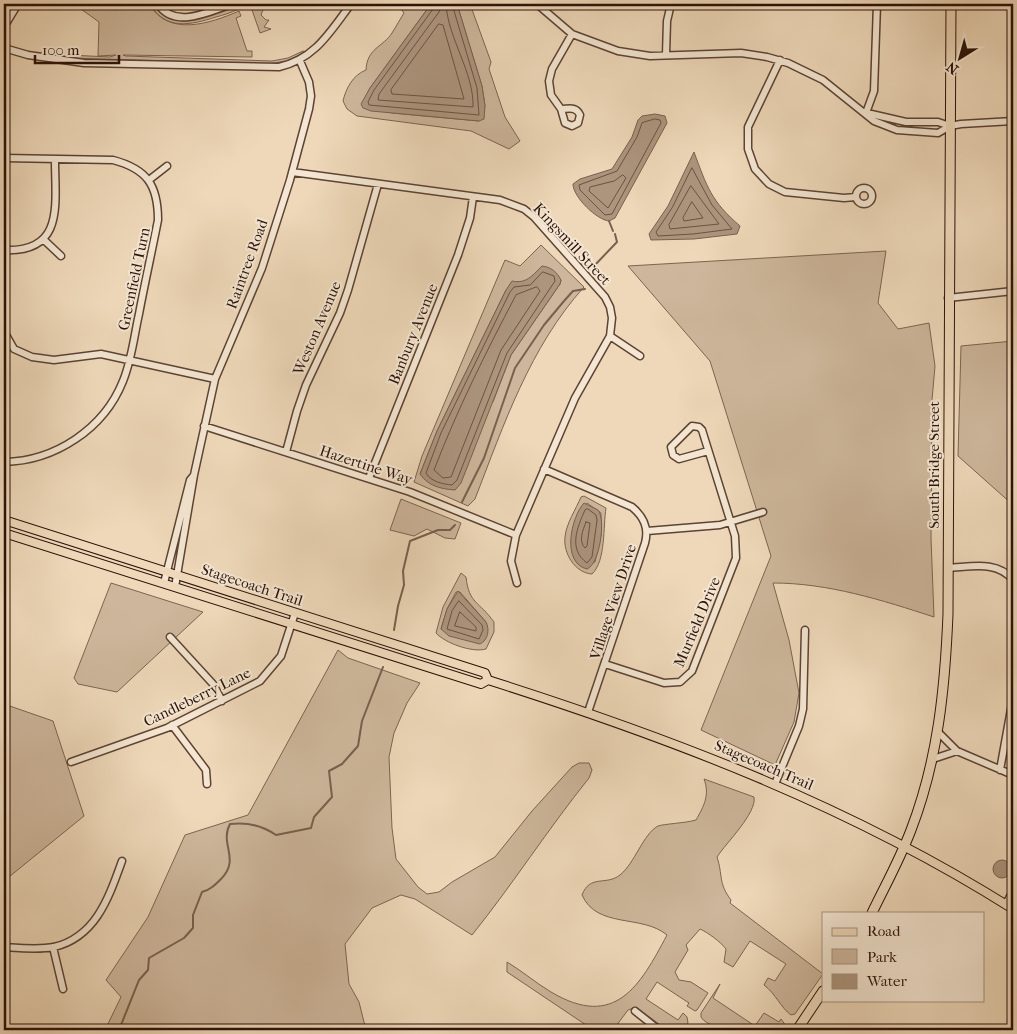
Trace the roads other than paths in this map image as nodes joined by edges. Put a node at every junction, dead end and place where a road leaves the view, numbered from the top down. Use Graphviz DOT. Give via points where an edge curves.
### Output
graph roads {
  1 [pos="18,4"];
  2 [pos="158,4"];
  3 [pos="232,4"];
  4 [pos="351,4"];
  5 [pos="537,4"];
  6 [pos="671,4"];
  7 [pos="877,4"];
  8 [pos="951,4"];
  9 [pos="4,27"];
  10 [pos="572,34"];
  11 [pos="4,48"];
  12 [pos="666,55"];
  13 [pos="780,60"];
  14 [pos="300,61"];
  15 [pos="561,109"];
  16 [pos="866,113"];
  17 [pos="1013,121"];
  18 [pos="950,126"];
  19 [pos="4,158"];
  20 [pos="56,160"];
  21 [pos="167,166"];
  22 [pos="292,172"];
  23 [pos="149,180"];
  24 [pos="378,184"];
  25 [pos="856,196"];
  26 [pos="473,197"];
  27 [pos="43,239"];
  28 [pos="4,250"];
  29 [pos="61,256"];
  30 [pos="1013,291"];
  31 [pos="948,298"];
  32 [pos="6,335"];
  33 [pos="610,336"];
  34 [pos="640,356"];
  35 [pos="130,360"];
  36 [pos="215,378"];
  37 [pos="204,426"];
  38 [pos="708,451"];
  39 [pos="286,452"];
  40 [pos="4,462"];
  41 [pos="544,469"];
  42 [pos="194,476"];
  43 [pos="369,478"];
  44 [pos="763,512"];
  45 [pos="4,520"];
  46 [pos="732,522"];
  47 [pos="647,530"];
  48 [pos="4,532"];
  49 [pos="516,536"];
  50 [pos="948,568"];
  51 [pos="168,572"];
  52 [pos="179,576"];
  53 [pos="1013,580"];
  54 [pos="164,583"];
  55 [pos="518,583"];
  56 [pos="175,587"];
  57 [pos="295,613"];
  58 [pos="291,624"];
  59 [pos="805,630"];
  60 [pos="170,637"];
  61 [pos="605,664"];
  62 [pos="488,680"];
  63 [pos="1013,698"];
  64 [pos="222,701"];
  65 [pos="588,712"];
  66 [pos="172,725"];
  67 [pos="938,732"];
  68 [pos="956,751"];
  69 [pos="933,759"];
  70 [pos="71,762"];
  71 [pos="1000,770"];
  72 [pos="1013,775"];
  73 [pos="207,784"];
  74 [pos="775,784"];
  75 [pos="905,846"];
  76 [pos="122,861"];
  77 [pos="1013,890"];
  78 [pos="1010,907"];
  79 [pos="872,912"];
  80 [pos="4,947"];
  81 [pos="53,947"];
  82 [pos="63,989"];
  83 [pos="822,992"];
  84 [pos="635,1011"];
  85 [pos="659,1030"];
  86 [pos="797,1030"];
  1 -- 9 [label="street"];
  2 -- 3 [label="street" via="182,18"];
  4 -- 14 [label="street" via="320,45"];
  5 -- 10 [label="street"];
  6 -- 12 [label="street"];
  7 -- 16 [label="street" via="874,91"];
  8 -- 18 [label="highway, South Bridge Street"];
  10 -- 12 [label="street" via="618,51"];
  10 -- 15 [label="street" via="550,75 551,95"];
  11 -- 14 [label="street" via="84,63 268,68"];
  12 -- 13 [label="street" via="741,53"];
  13 -- 16 [label="street" via="823,80"];
  13 -- 25 [label="street" via="748,127 748,148 755,169 769,184 786,192"];
  14 -- 22 [label="street, Raintree Road" via="309,82 310,96"];
  16 -- 18 [label="street"];
  16 -- 18 [label="street" via="874,121 898,130 938,133"];
  17 -- 18 [label="street"];
  18 -- 31 [label="highway, South Bridge Street"];
  19 -- 20 [label="street"];
  20 -- 23 [label="street" via="113,160 138,170"];
  20 -- 27 [label="street" via="54,216"];
  21 -- 23 [label="street"];
  22 -- 24 [label="street, Kingsmill Street"];
  22 -- 36 [label="street, Raintree Road" via="255,287"];
  23 -- 35 [label="street, Greenfield Turn" via="158,203 158,220"];
  24 -- 26 [label="street, Kingsmill Street"];
  24 -- 39 [label="street, Weston Avenue" via="348,290 302,397"];
  26 -- 33 [label="street, Kingsmill Street" via="513,204 534,217 605,297 612,318"];
  26 -- 43 [label="street, Banbury Avenue" via="458,255"];
  27 -- 28 [label="street" via="27,249"];
  27 -- 29 [label="street"];
  30 -- 31 [label="street"];
  31 -- 50 [label="highway, South Bridge Street"];
  32 -- 35 [label="street" via="14,349 38,358 54,360 101,354"];
  33 -- 34 [label="street"];
  33 -- 41 [label="street, Kingsmill Street" via="580,388"];
  35 -- 36 [label="street"];
  35 -- 40 [label="street, Greenfield Turn" via="114,400 103,415 74,440 47,455"];
  36 -- 37 [label="street, Raintree Road"];
  37 -- 39 [label="street, Hazertine Way"];
  37 -- 42 [label="street, Raintree Road"];
  38 -- 38 [label="street" via="702,430 695,425 671,447 673,455 679,459"];
  38 -- 46 [label="street"];
  39 -- 43 [label="street, Hazertine Way"];
  41 -- 47 [label="street, Village View Drive" via="632,507 642,517"];
  41 -- 49 [label="street, Kingsmill Street"];
  42 -- 51 [label="street, Raintree Road" via="190,480"];
  42 -- 52 [label="street, Raintree Road"];
  43 -- 49 [label="street, Hazertine Way" via="425,497"];
  44 -- 46 [label="street"];
  45 -- 51 [label="main road, Stagecoach Trail"];
  46 -- 47 [label="street"];
  46 -- 61 [label="street, Murfield Drive" via="736,558 687,677 680,682 664,683"];
  47 -- 61 [label="street, Village View Drive"];
  48 -- 54 [label="main road, Stagecoach Trail"];
  49 -- 55 [label="street, Kingsmill Street" via="511,561"];
  50 -- 53 [label="street" via="988,566 1006,572"];
  50 -- 67 [label="highway, South Bridge Street" via="945,676"];
  51 -- 52 [label="main road, Stagecoach Trail"];
  51 -- 54 [label="street, Raintree Road"];
  52 -- 56 [label="street, Raintree Road"];
  52 -- 57 [label="main road, Stagecoach Trail"];
  54 -- 56 [label="main road, Stagecoach Trail"];
  56 -- 58 [label="main road, Stagecoach Trail"];
  57 -- 58 [label="street, Candleberry Lane"];
  57 -- 62 [label="main road, Stagecoach Trail" via="485,674"];
  58 -- 62 [label="main road, Stagecoach Trail" via="481,684"];
  58 -- 64 [label="street, Candleberry Lane" via="284,648 274,666 260,680"];
  59 -- 74 [label="street" via="803,709"];
  60 -- 64 [label="street" via="213,684"];
  61 -- 65 [label="street, Village View Drive"];
  62 -- 65 [label="main road, Stagecoach Trail"];
  63 -- 71 [label="street"];
  64 -- 66 [label="street, Candleberry Lane"];
  65 -- 74 [label="main road, Stagecoach Trail" via="700,752"];
  66 -- 70 [label="street, Candleberry Lane"];
  66 -- 73 [label="street" via="206,770"];
  67 -- 68 [label="street"];
  67 -- 69 [label="highway, South Bridge Street"];
  68 -- 69 [label="street"];
  68 -- 71 [label="street"];
  69 -- 75 [label="highway, South Bridge Street"];
  71 -- 72 [label="street"];
  74 -- 75 [label="main road, Stagecoach Trail"];
  75 -- 78 [label="main road, Stagecoach Trail"];
  75 -- 79 [label="highway, South Bridge Street"];
  76 -- 81 [label="street" via="100,914 74,937"];
  77 -- 78 [label="street"];
  80 -- 81 [label="street"];
  81 -- 82 [label="street"];
  83 -- 86 [label="highway"];
  84 -- 85 [label="street"];
}
